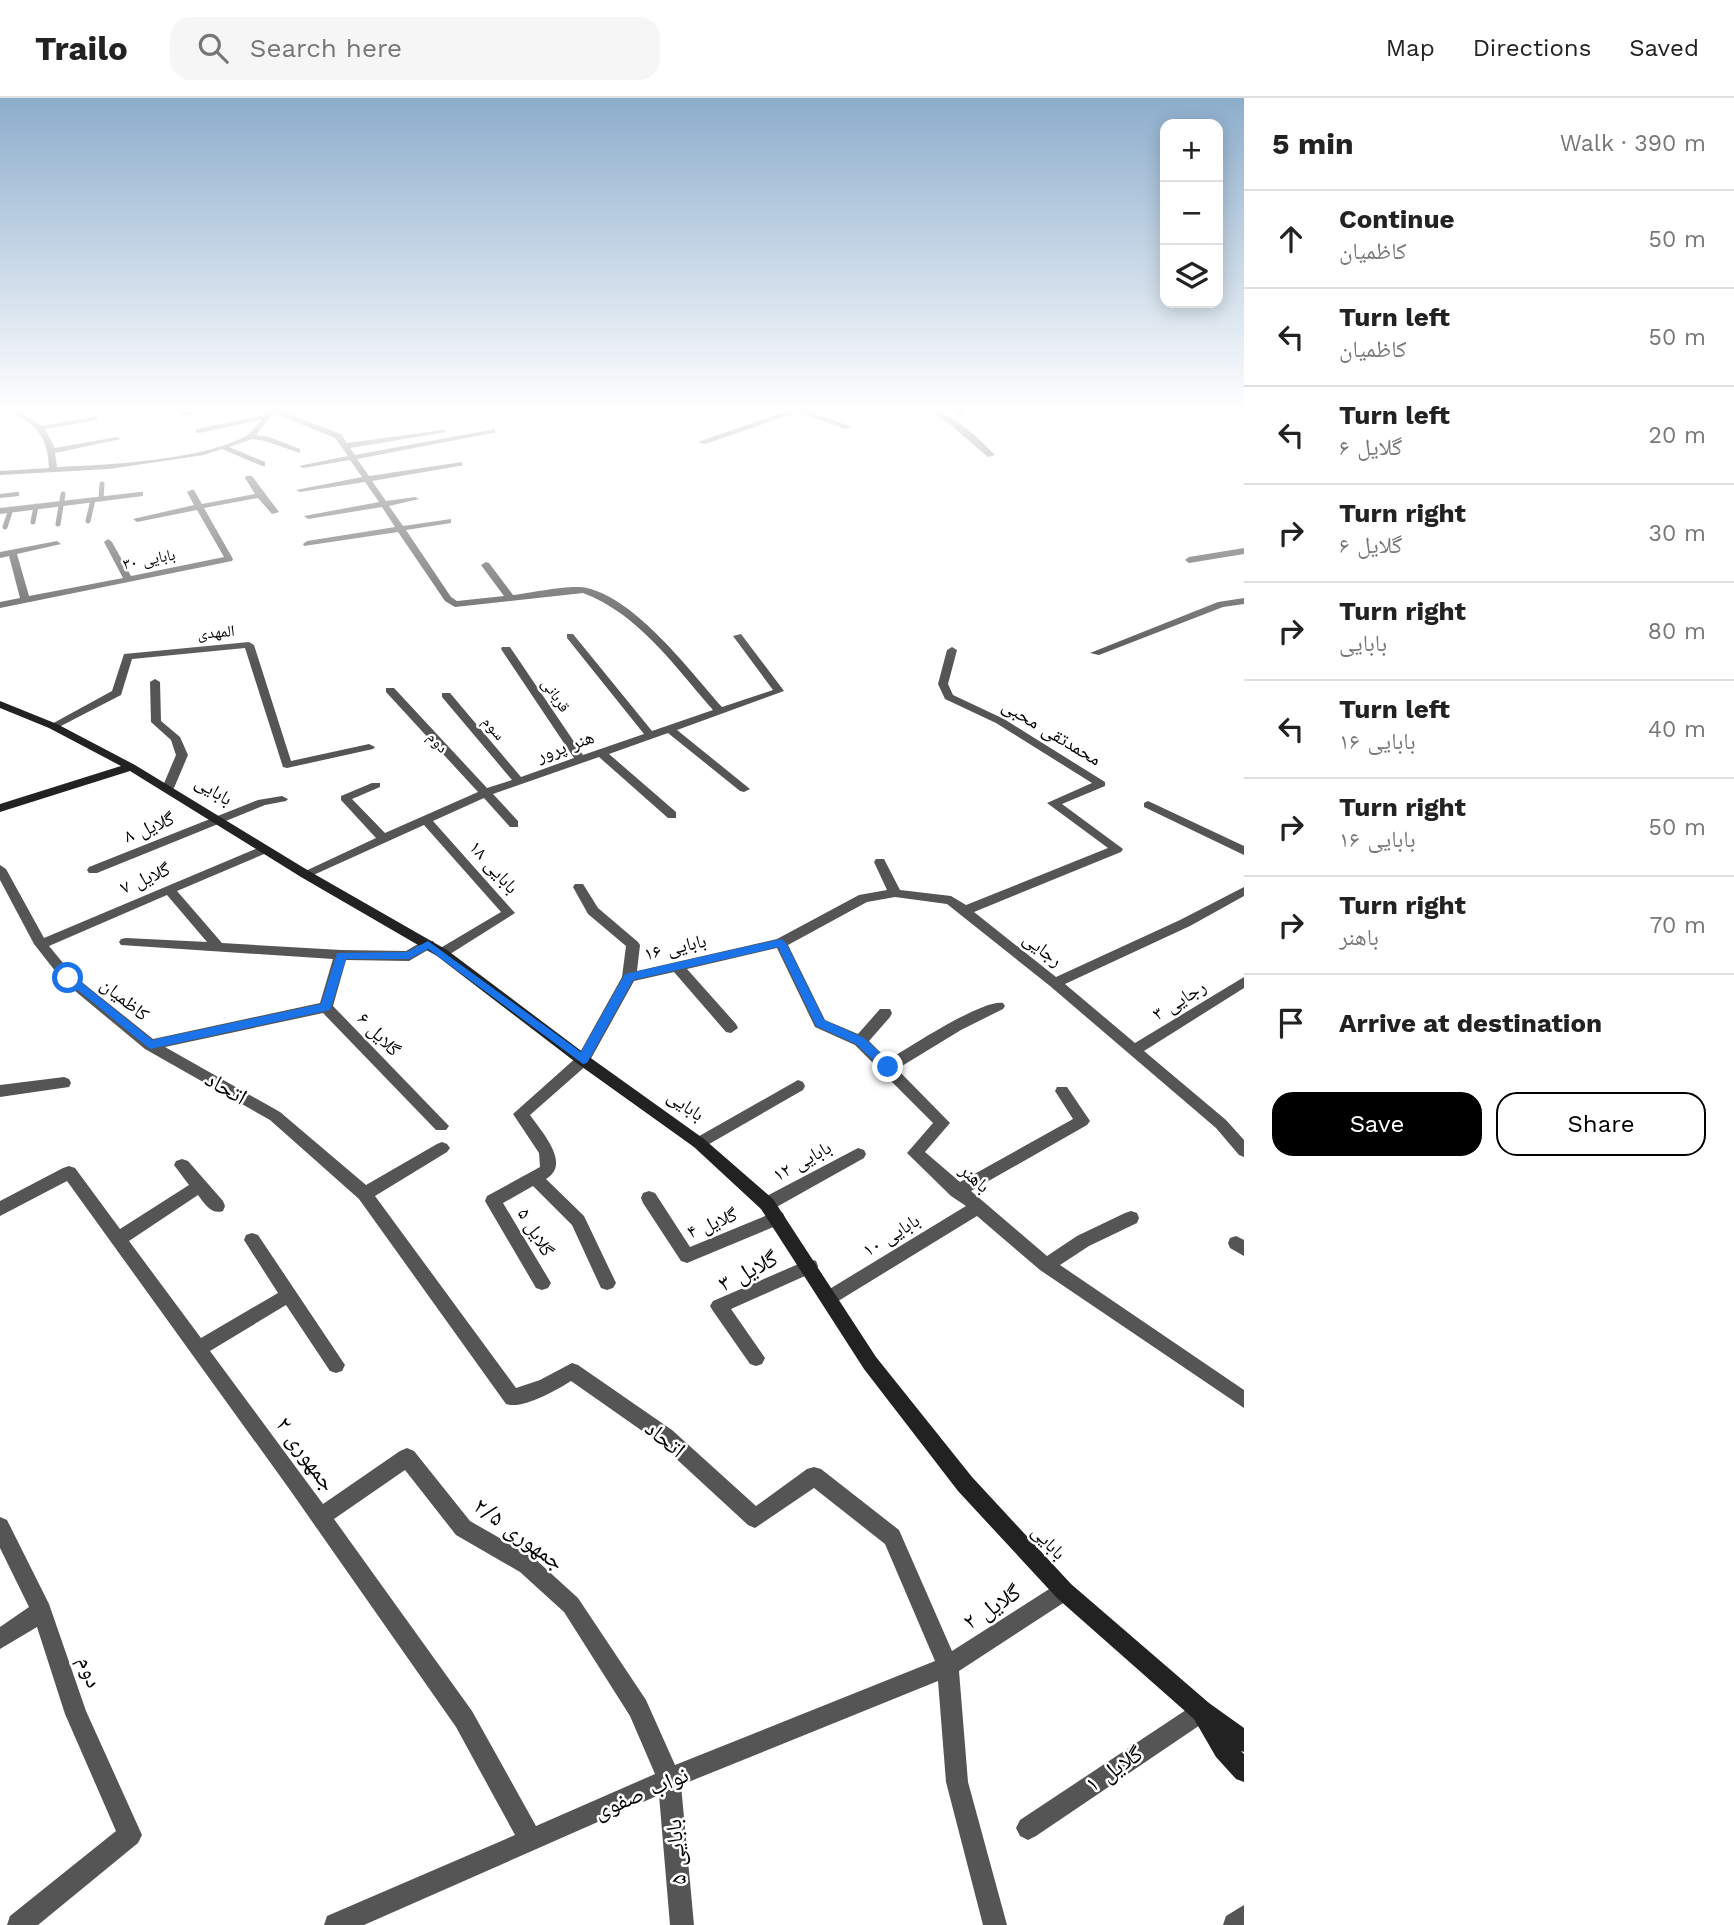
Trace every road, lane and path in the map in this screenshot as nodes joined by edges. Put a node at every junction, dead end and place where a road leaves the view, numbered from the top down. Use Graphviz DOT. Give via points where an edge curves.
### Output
graph roads {
  1 [pos="99,494"];
  2 [pos="138,494"];
  3 [pos="193,494"];
  4 [pos="377,494"];
  5 [pos="260,495"];
  6 [pos="63,499"];
  7 [pos="97,499"];
  8 [pos="415,499"];
  9 [pos="383,503"];
  10 [pos="36,506"];
  11 [pos="201,507"];
  12 [pos="11,509"];
  13 [pos="0,511"];
  14 [pos="275,512"];
  15 [pos="307,516"];
  16 [pos="137,519"];
  17 [pos="448,521"];
  18 [pos="33,522"];
  19 [pos="88,522"];
  20 [pos="58,524"];
  21 [pos="5,527"];
  22 [pos="400,528"];
  23 [pos="108,542"];
  24 [pos="57,544"];
  25 [pos="307,544"];
  26 [pos="1244,551"];
  27 [pos="12,552"];
  28 [pos="0,555"];
  29 [pos="1189,560"];
  30 [pos="486,565"];
  31 [pos="128,579"];
  32 [pos="510,598"];
  33 [pos="25,600"];
  34 [pos="1244,601"];
  35 [pos="0,605"];
  36 [pos="570,636"];
  37 [pos="738,636"];
  38 [pos="506,649"];
  39 [pos="952,650"];
  40 [pos="1094,653"];
  41 [pos="155,682"];
  42 [pos="390,690"];
  43 [pos="446,695"];
  44 [pos="0,704"];
  45 [pos="720,711"];
  46 [pos="52,726"];
  47 [pos="668,728"];
  48 [pos="649,734"];
  49 [pos="369,747"];
  50 [pos="600,752"];
  51 [pos="580,759"];
  52 [pos="131,767"];
  53 [pos="519,781"];
  54 [pos="376,785"];
  55 [pos="168,788"];
  56 [pos="744,789"];
  57 [pos="485,793"];
  58 [pos="282,799"];
  59 [pos="1148,805"];
  60 [pos="0,808"];
  61 [pos="672,815"];
  62 [pos="219,819"];
  63 [pos="426,820"];
  64 [pos="514,824"];
  65 [pos="383,838"];
  66 [pos="265,849"];
  67 [pos="1244,851"];
  68 [pos="880,862"];
  69 [pos="0,869"];
  70 [pos="93,870"];
  71 [pos="305,874"];
  72 [pos="579,887"];
  73 [pos="169,889"];
  74 [pos="1244,891"];
  75 [pos="895,893"];
  76 [pos="964,911"];
  77 [pos="126,942"];
  78 [pos="781,943"];
  79 [pos="41,944"];
  80 [pos="219,947"];
  81 [pos="435,948"];
  82 [pos="341,955"];
  83 [pos="677,966"];
  84 [pos="629,977"];
  85 [pos="1244,982"];
  86 [pos="1055,983"];
  87 [pos="998,1006"];
  88 [pos="326,1007"];
  89 [pos="885,1013"];
  90 [pos="731,1028"];
  91 [pos="860,1041"];
  92 [pos="150,1045"];
  93 [pos="1134,1050"];
  94 [pos="583,1060"];
  95 [pos="888,1067"];
  96 [pos="64,1083"];
  97 [pos="798,1086"];
  98 [pos="0,1091"];
  99 [pos="1062,1091"];
  100 [pos="441,1126"];
  101 [pos="699,1143"];
  102 [pos="442,1149"];
  103 [pos="1244,1151"];
  104 [pos="858,1154"];
  105 [pos="182,1165"];
  106 [pos="535,1178"];
  107 [pos="200,1186"];
  108 [pos="957,1191"];
  109 [pos="365,1194"];
  110 [pos="649,1198"];
  111 [pos="767,1204"];
  112 [pos="217,1206"];
  113 [pos="976,1208"];
  114 [pos="0,1209"];
  115 [pos="1131,1217"];
  116 [pos="778,1218"];
  117 [pos="120,1238"];
  118 [pos="252,1240"];
  119 [pos="1046,1265"];
  120 [pos="810,1266"];
  121 [pos="542,1283"];
  122 [pos="607,1283"];
  123 [pos="289,1295"];
  124 [pos="829,1298"];
  125 [pos="199,1348"];
  126 [pos="755,1358"];
  127 [pos="336,1366"];
  128 [pos="1244,1400"];
  129 [pos="321,1517"];
  130 [pos="0,1527"];
  131 [pos="1064,1591"];
  132 [pos="42,1611"];
  133 [pos="0,1639"];
  134 [pos="948,1666"];
  135 [pos="1201,1711"];
  136 [pos="1244,1741"];
  137 [pos="1244,1771"];
  138 [pos="669,1780"];
  139 [pos="1028,1828"];
  140 [pos="531,1840"];
  141 [pos="1244,1917"];
  142 [pos="19,1925"];
  143 [pos="336,1925"];
  144 [pos="682,1925"];
  145 [pos="995,1925"];
  146 [pos="1235,1925"];
  1 -- 7 [label="lane"];
  2 -- 7 [label="street"];
  3 -- 11 [label="street, بابایی ۳۰"];
  4 -- 9 [label="street"];
  5 -- 11 [label="street"];
  5 -- 14 [label="street"];
  6 -- 7 [label="street"];
  6 -- 10 [label="street"];
  6 -- 20 [label="lane"];
  7 -- 19 [label="lane"];
  8 -- 9 [label="street"];
  9 -- 15 [label="street"];
  9 -- 22 [label="street"];
  10 -- 12 [label="street"];
  10 -- 18 [label="lane"];
  11 -- 16 [label="street"];
  11 -- 31 [label="street, بابایی ۳۰" via="229,559"];
  12 -- 13 [label="street"];
  12 -- 21 [label="lane"];
  17 -- 22 [label="street"];
  22 -- 25 [label="street"];
  22 -- 32 [label="street" via="455,604"];
  23 -- 31 [label="street"];
  24 -- 27 [label="street"];
  26 -- 29 [label="street"];
  27 -- 28 [label="street"];
  27 -- 33 [label="street"];
  30 -- 32 [label="street"];
  31 -- 33 [label="street, بابایی ۳۰"];
  32 -- 45 [label="street" via="584,590 599,593 633,617"];
  33 -- 35 [label="street, بابایی ۳۰"];
  34 -- 40 [label="street" via="1221,604"];
  36 -- 48 [label="street"];
  37 -- 45 [label="street, هنر پرور" via="779,691"];
  38 -- 51 [label="street, قربانی"];
  39 -- 76 [label="street, محمدتقی محبی" via="943,684 949,697 1000,721 1101,784 1053,803 1117,849"];
  41 -- 55 [label="street" via="156,722 176,739 182,755"];
  42 -- 57 [label="street, دوم"];
  43 -- 53 [label="street, سوم"];
  44 -- 46 [label="main road, بابایی"];
  45 -- 47 [label="street, هنر پرور"];
  46 -- 49 [label="street, المهدی" via="117,693 128,656 249,645 287,765"];
  46 -- 52 [label="main road, بابایی"];
  47 -- 48 [label="street, هنر پرور"];
  47 -- 56 [label="street"];
  48 -- 50 [label="street, هنر پرور"];
  50 -- 51 [label="street, هنر پرور"];
  50 -- 61 [label="street"];
  51 -- 53 [label="street, هنر پرور"];
  52 -- 55 [label="main road, بابایی"];
  52 -- 60 [label="main road"];
  53 -- 57 [label="street, هنر پرور"];
  54 -- 65 [label="street" via="345,798"];
  55 -- 62 [label="main road, بابایی"];
  57 -- 63 [label="street, هنر پرور"];
  57 -- 64 [label="street, دوم"];
  58 -- 62 [label="street, گلایل ۸"];
  59 -- 67 [label="street"];
  62 -- 66 [label="main road, بابایی"];
  62 -- 70 [label="street, گلایل ۸"];
  63 -- 65 [label="street, هنر پرور"];
  63 -- 81 [label="street, بابایی ۱۸" via="509,913"];
  65 -- 71 [label="street, هنر پرور"];
  66 -- 71 [label="main road, بابایی"];
  66 -- 73 [label="street, گلایل ۷"];
  68 -- 75 [label="street"];
  69 -- 79 [label="street, کاظمیان"];
  71 -- 81 [label="main road, بابایی"];
  72 -- 84 [label="street" via="593,911 633,945"];
  73 -- 79 [label="street, گلایل ۷"];
  73 -- 80 [label="street"];
  74 -- 86 [label="street"];
  75 -- 76 [label="street, رجایی" via="951,900"];
  75 -- 78 [label="street, رجایی" via="864,898"];
  76 -- 86 [label="street, رجایی"];
  77 -- 80 [label="street"];
  78 -- 83 [label="street, بابایی ۱۶"];
  78 -- 91 [label="street, باهنر" via="820,1023"];
  79 -- 92 [label="street, کاظمیان" via="68,978"];
  80 -- 82 [label="street"];
  81 -- 82 [label="street" via="409,956"];
  81 -- 94 [label="main road, بابایی"];
  82 -- 88 [label="street"];
  83 -- 84 [label="street, بابایی ۱۶"];
  83 -- 90 [label="street"];
  84 -- 94 [label="street, بابایی ۱۶"];
  85 -- 93 [label="street, رجایی ۳"];
  86 -- 93 [label="street, رجایی"];
  87 -- 95 [label="street"];
  88 -- 92 [label="street, کاظمیان"];
  88 -- 100 [label="street, گلایل ۶"];
  89 -- 91 [label="street"];
  91 -- 95 [label="street, باهنر"];
  92 -- 109 [label="street, اتحاد" via="275,1116"];
  93 -- 103 [label="street, رجایی" via="1221,1124"];
  94 -- 101 [label="main road, بابایی"];
  94 -- 106 [label="street, گلایل ۵" via="521,1114 547,1152 548,1170"];
  95 -- 108 [label="street, باهنر" via="942,1123 915,1153"];
  96 -- 98 [label="street"];
  97 -- 101 [label="street"];
  99 -- 108 [label="street" via="1082,1121"];
  101 -- 111 [label="main road, بابایی"];
  102 -- 109 [label="street"];
  104 -- 111 [label="street, بابایی ۱۲"];
  105 -- 107 [label="street"];
  106 -- 121 [label="street, گلایل ۵" via="493,1201"];
  106 -- 122 [label="street" via="578,1221"];
  107 -- 112 [label="street"];
  107 -- 117 [label="street"];
  108 -- 113 [label="street, باهنر"];
  109 -- 134 [label="street, اتحاد" via="512,1398 545,1387 572,1371 664,1436 755,1518 814,1476 892,1537"];
  110 -- 116 [label="street, گلایل ۴" via="687,1256"];
  111 -- 116 [label="main road, بابایی"];
  113 -- 119 [label="street, باهنر"];
  113 -- 124 [label="street, بابایی ۱۰"];
  114 -- 117 [label="street, جمهوری ۲" via="69,1172"];
  115 -- 119 [label="street"];
  116 -- 120 [label="main road, بابایی"];
  117 -- 125 [label="street, جمهوری ۲"];
  118 -- 123 [label="street"];
  119 -- 128 [label="street, باهنر"];
  120 -- 124 [label="main road, بابایی"];
  120 -- 126 [label="street, گلایل ۳" via="719,1306"];
  123 -- 125 [label="street"];
  123 -- 127 [label="street"];
  124 -- 131 [label="main road, بابایی" via="870,1363 965,1484"];
  125 -- 129 [label="street, جمهوری ۲"];
  129 -- 138 [label="street, جمهوری ۲/۵" via="407,1457 463,1528 527,1564 571,1605 638,1708"];
  129 -- 140 [label="street, جمهوری ۲" via="464,1719"];
  130 -- 132 [label="street, دوم"];
  131 -- 134 [label="street, گلایل ۲"];
  131 -- 135 [label="main road, بابایی"];
  132 -- 133 [label="street"];
  132 -- 142 [label="street, دوم" via="76,1714 130,1835"];
  134 -- 138 [label="street, نواب صفوی"];
  134 -- 145 [label="street, اتحاد" via="957,1782"];
  135 -- 136 [label="main road, بابایی"];
  135 -- 137 [label="main road, بابایی"];
  135 -- 139 [label="street, گلایل ۱"];
  138 -- 140 [label="street, نواب صفوی"];
  138 -- 144 [label="street, بابایی ۵"];
  140 -- 143 [label="street, نواب صفوی"];
  141 -- 146 [label="street"];
}
